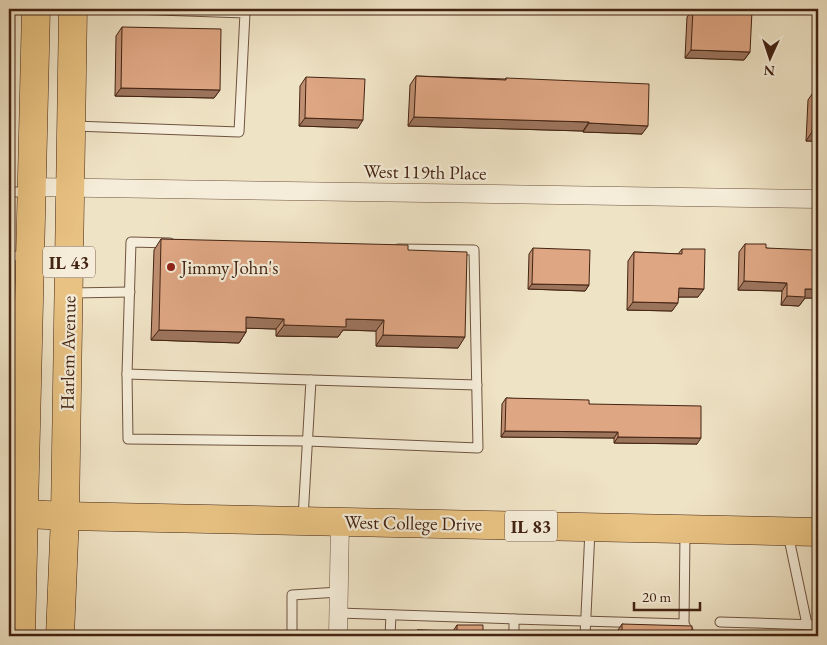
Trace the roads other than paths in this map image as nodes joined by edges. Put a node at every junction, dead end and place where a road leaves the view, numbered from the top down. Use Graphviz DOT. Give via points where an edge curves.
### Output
graph roads {
  1 [pos="36,9"];
  2 [pos="73,9"];
  3 [pos="129,9"];
  4 [pos="72,126"];
  5 [pos="71,187"];
  6 [pos="24,190"];
  7 [pos="818,199"];
  8 [pos="180,244"];
  9 [pos="386,248"];
  10 [pos="19,256"];
  11 [pos="69,292"];
  12 [pos="130,292"];
  13 [pos="18,353"];
  14 [pos="127,374"];
  15 [pos="310,380"];
  16 [pos="477,385"];
  17 [pos="307,441"];
  18 [pos="16,514"];
  19 [pos="65,516"];
  20 [pos="303,520"];
  21 [pos="340,521"];
  22 [pos="590,527"];
  23 [pos="685,529"];
  24 [pos="788,532"];
  25 [pos="818,532"];
  26 [pos="339,592"];
  27 [pos="339,613"];
  28 [pos="390,615"];
  29 [pos="514,619"];
  30 [pos="586,621"];
  31 [pos="720,622"];
  32 [pos="684,624"];
  33 [pos="807,624"];
  34 [pos="818,625"];
  35 [pos="21,636"];
  36 [pos="60,636"];
  37 [pos="292,636"];
  38 [pos="338,636"];
  39 [pos="390,636"];
  40 [pos="514,636"];
  41 [pos="585,636"];
  42 [pos="690,636"];
  1 -- 6 [label="main road, IL 43"];
  2 -- 4 [label="main road, Harlem Avenue / IL 43"];
  3 -- 4 [label="lane" via="245,13 239,132"];
  4 -- 5 [label="main road, Harlem Avenue / IL 43"];
  5 -- 6 [label="street, West 119th Place"];
  5 -- 7 [label="street, West 119th Place"];
  5 -- 11 [label="main road, Harlem Avenue / IL 43"];
  6 -- 10 [label="main road, IL 43"];
  8 -- 12 [label="lane" via="131,242"];
  9 -- 16 [label="lane" via="474,250"];
  10 -- 13 [label="main road, IL 43"];
  11 -- 12 [label="lane"];
  11 -- 19 [label="main road, Harlem Avenue / IL 43"];
  12 -- 14 [label="lane"];
  13 -- 18 [label="main road, IL 43"];
  14 -- 15 [label="lane"];
  14 -- 17 [label="lane" via="128,439"];
  15 -- 16 [label="lane"];
  15 -- 17 [label="lane"];
  16 -- 17 [label="lane" via="478,448"];
  17 -- 20 [label="lane"];
  18 -- 19 [label="main road, West College Drive / IL 83"];
  18 -- 35 [label="main road, IL 43"];
  19 -- 20 [label="main road, West College Drive / IL 83"];
  19 -- 36 [label="main road, Harlem Avenue / IL 43"];
  20 -- 21 [label="main road, West College Drive / IL 83"];
  21 -- 22 [label="main road, West College Drive / IL 83"];
  21 -- 26 [label="street"];
  22 -- 23 [label="main road, West College Drive / IL 83"];
  22 -- 30 [label="lane"];
  23 -- 24 [label="main road, West College Drive / IL 83"];
  23 -- 32 [label="lane"];
  24 -- 25 [label="main road, West College Drive / IL 83"];
  24 -- 33 [label="lane"];
  26 -- 27 [label="street"];
  26 -- 37 [label="lane" via="292,594"];
  27 -- 28 [label="lane"];
  27 -- 38 [label="street"];
  28 -- 29 [label="lane"];
  28 -- 39 [label="lane"];
  29 -- 30 [label="lane"];
  29 -- 40 [label="lane"];
  30 -- 32 [label="lane"];
  30 -- 41 [label="lane"];
  31 -- 33 [label="lane"];
  32 -- 42 [label="lane"];
  33 -- 34 [label="lane"];
}
